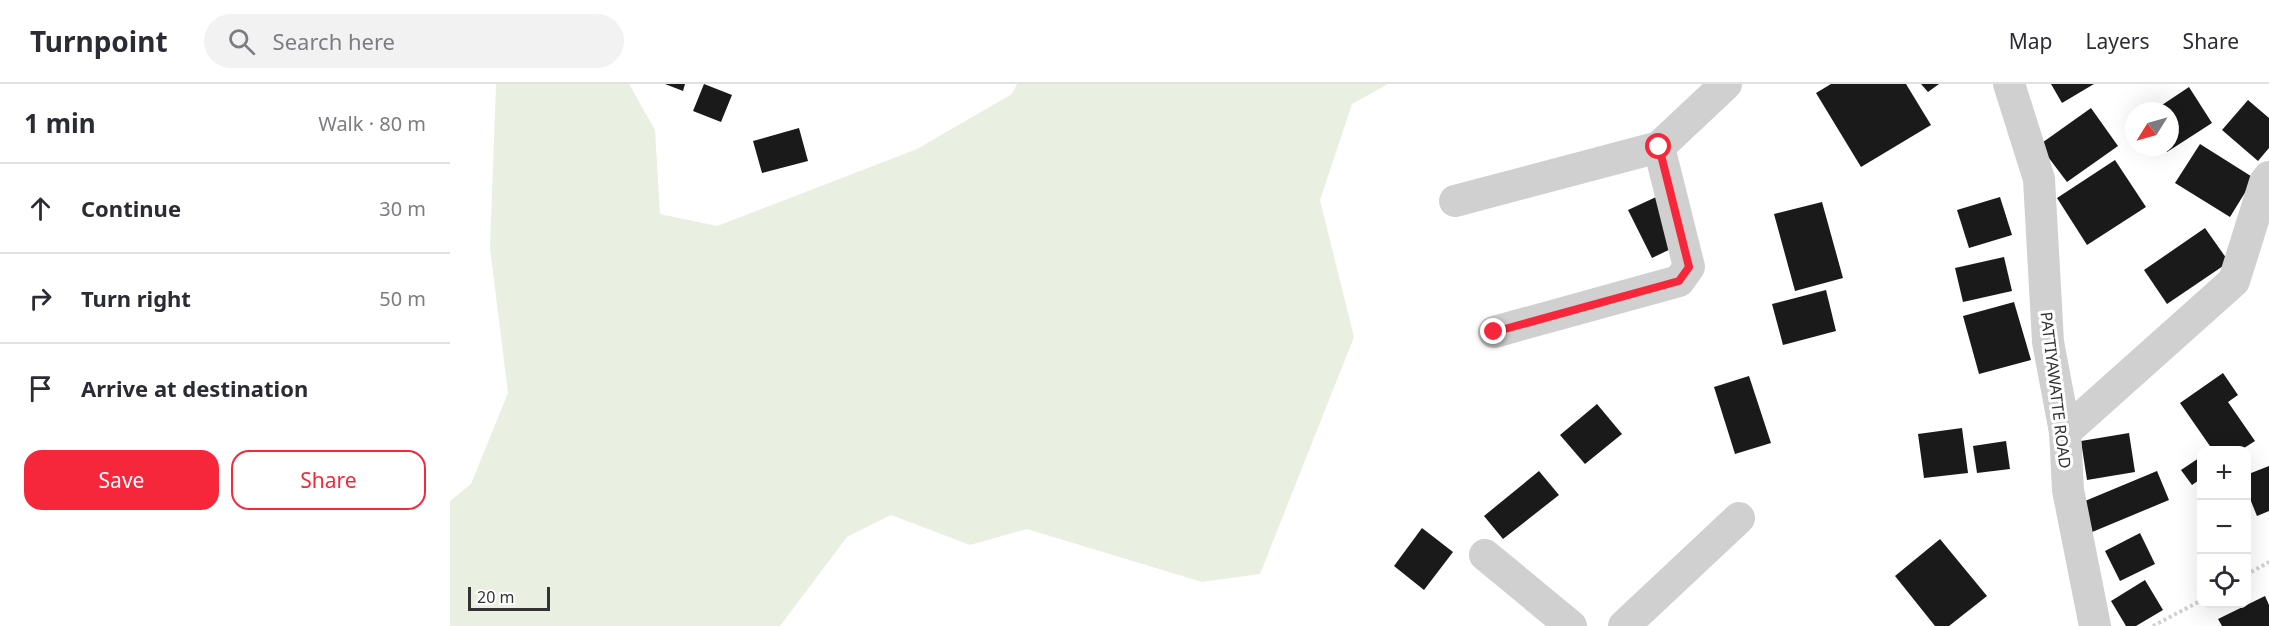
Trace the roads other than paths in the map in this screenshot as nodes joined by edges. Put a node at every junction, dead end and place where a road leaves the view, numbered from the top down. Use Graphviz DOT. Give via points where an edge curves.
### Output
graph roads {
  1 [pos="1726,84"];
  2 [pos="2009,84"];
  3 [pos="1659,147"];
  4 [pos="2269,177"];
  5 [pos="1455,201"];
  6 [pos="1494,332"];
  7 [pos="2065,432"];
  8 [pos="1739,518"];
  9 [pos="1485,555"];
  10 [pos="1571,626"];
  11 [pos="1624,626"];
  12 [pos="2095,626"];
  1 -- 3 [label="street"];
  2 -- 7 [label="street, PATTIYAWATTE ROAD" via="2039,179 2048,342"];
  3 -- 5 [label="street"];
  3 -- 6 [label="street" via="1689,267 1679,281"];
  4 -- 7 [label="street" via="2234,281"];
  7 -- 12 [label="street, PATTIYAWATTE ROAD" via="2068,490"];
  8 -- 11 [label="street"];
  9 -- 10 [label="street"];
}
